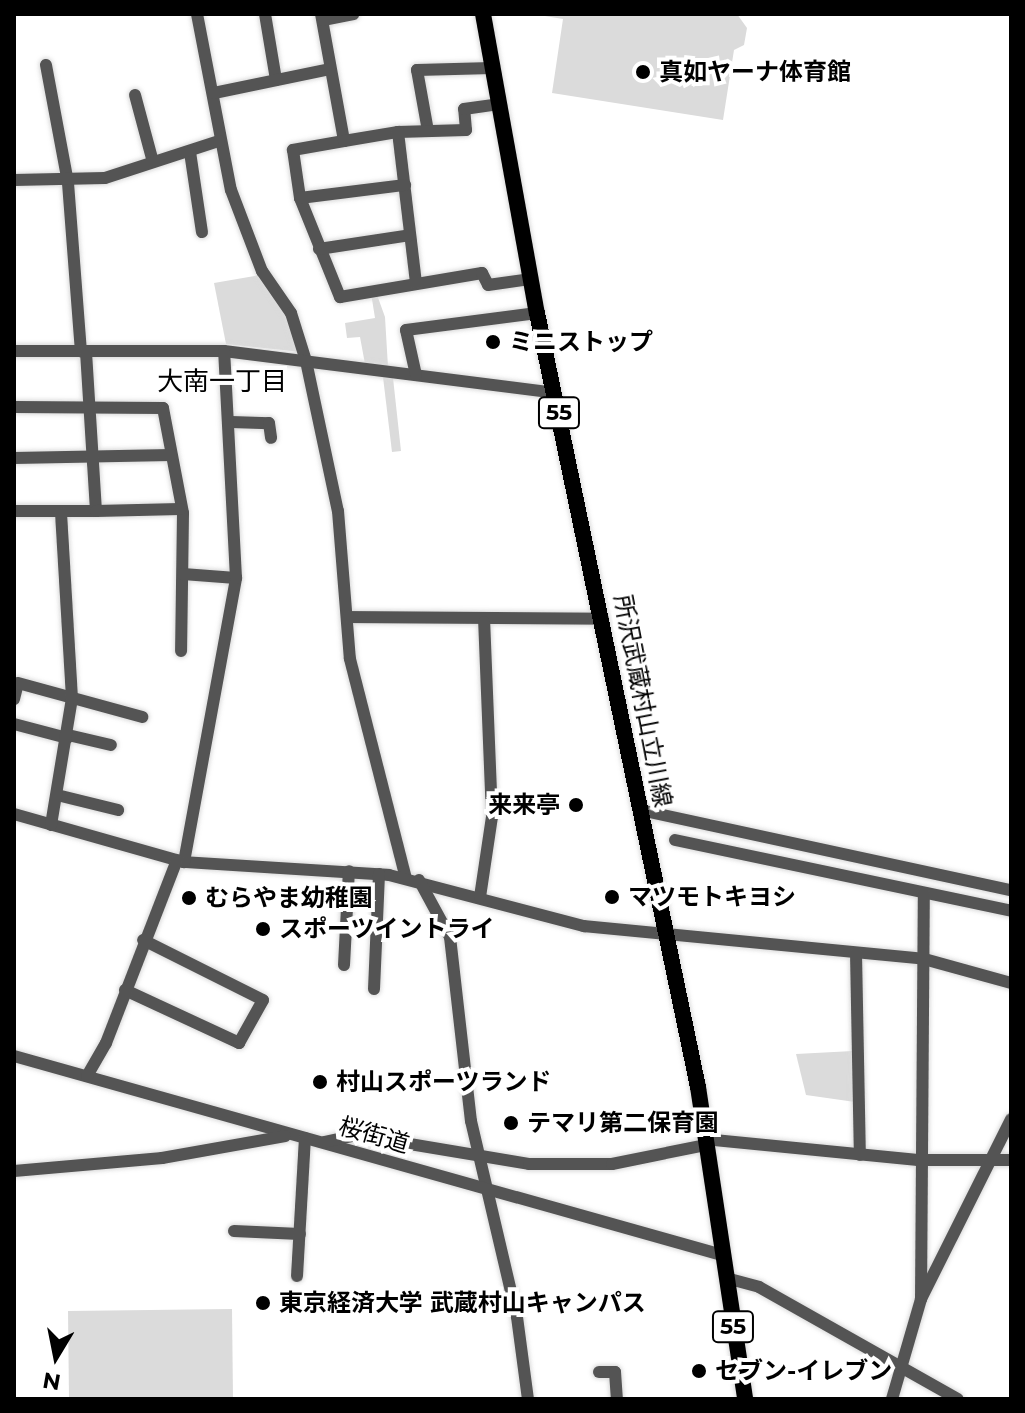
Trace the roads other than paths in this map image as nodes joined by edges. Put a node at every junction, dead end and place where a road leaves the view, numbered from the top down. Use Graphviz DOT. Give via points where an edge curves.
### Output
graph roads {
  1 [pos="197,14"];
  2 [pos="265,14"];
  3 [pos="353,14"];
  4 [pos="483,14"];
  5 [pos="322,17"];
  6 [pos="46,65"];
  7 [pos="492,68"];
  8 [pos="330,69"];
  9 [pos="276,80"];
  10 [pos="214,93"];
  11 [pos="135,95"];
  12 [pos="499,104"];
  13 [pos="428,131"];
  14 [pos="398,132"];
  15 [pos="219,141"];
  16 [pos="344,141"];
  17 [pos="190,152"];
  18 [pos="153,162"];
  19 [pos="14,180"];
  20 [pos="68,183"];
  21 [pos="405,185"];
  22 [pos="300,198"];
  23 [pos="202,232"];
  24 [pos="410,235"];
  25 [pos="319,249"];
  26 [pos="530,279"];
  27 [pos="416,283"];
  28 [pos="537,313"];
  29 [pos="14,351"];
  30 [pos="224,351"];
  31 [pos="84,352"];
  32 [pos="306,361"];
  33 [pos="416,375"];
  34 [pos="555,393"];
  35 [pos="14,407"];
  36 [pos="86,407"];
  37 [pos="231,422"];
  38 [pos="271,438"];
  39 [pos="171,455"];
  40 [pos="14,458"];
  41 [pos="90,460"];
  42 [pos="180,509"];
  43 [pos="14,511"];
  44 [pos="96,511"];
  45 [pos="61,513"];
  46 [pos="183,574"];
  47 [pos="236,578"];
  48 [pos="348,617"];
  49 [pos="603,619"];
  50 [pos="484,622"];
  51 [pos="181,651"];
  52 [pos="72,698"];
  53 [pos="14,699"];
  54 [pos="142,717"];
  55 [pos="14,724"];
  56 [pos="68,736"];
  57 [pos="111,745"];
  58 [pos="57,795"];
  59 [pos="118,810"];
  60 [pos="640,810"];
  61 [pos="14,814"];
  62 [pos="51,825"];
  63 [pos="675,840"];
  64 [pos="801,845"];
  65 [pos="180,861"];
  66 [pos="797,865"];
  67 [pos="349,871"];
  68 [pos="379,874"];
  69 [pos="413,879"];
  70 [pos="1011,890"];
  71 [pos="924,893"];
  72 [pos="480,897"];
  73 [pos="1011,911"];
  74 [pos="669,936"];
  75 [pos="143,940"];
  76 [pos="856,953"];
  77 [pos="924,959"];
  78 [pos="344,965"];
  79 [pos="1011,983"];
  80 [pos="374,989"];
  81 [pos="125,990"];
  82 [pos="14,1056"];
  83 [pos="87,1076"];
  84 [pos="1011,1119"];
  85 [pos="299,1136"];
  86 [pos="321,1142"];
  87 [pos="704,1142"];
  88 [pos="481,1155"];
  89 [pos="860,1155"];
  90 [pos="918,1160"];
  91 [pos="988,1160"];
  92 [pos="1011,1160"];
  93 [pos="14,1171"];
  94 [pos="488,1191"];
  95 [pos="234,1231"];
  96 [pos="300,1234"];
  97 [pos="722,1255"];
  98 [pos="297,1276"];
  99 [pos="726,1278"];
  100 [pos="921,1299"];
  101 [pos="899,1366"];
  102 [pos="599,1372"];
  103 [pos="528,1399"];
  104 [pos="617,1399"];
  105 [pos="745,1399"];
  106 [pos="892,1399"];
  107 [pos="958,1399"];
  1 -- 10 [label="street"];
  2 -- 9 [label="street"];
  3 -- 5 [label="street"];
  4 -- 7 [label="main road, 所沢武蔵村山立川線 / 55"];
  5 -- 8 [label="street"];
  6 -- 20 [label="street"];
  7 -- 12 [label="main road, 所沢武蔵村山立川線 / 55"];
  7 -- 13 [label="street" via="417,70"];
  8 -- 9 [label="street"];
  8 -- 16 [label="street"];
  9 -- 10 [label="street"];
  10 -- 15 [label="street"];
  11 -- 18 [label="street"];
  12 -- 13 [label="street" via="464,109 466,130"];
  12 -- 26 [label="main road, 所沢武蔵村山立川線 / 55"];
  13 -- 14 [label="street"];
  14 -- 16 [label="street"];
  14 -- 21 [label="street"];
  15 -- 17 [label="street"];
  15 -- 32 [label="street" via="262,271 291,313"];
  16 -- 22 [label="street" via="293,150"];
  17 -- 18 [label="street"];
  17 -- 23 [label="street"];
  18 -- 20 [label="street"];
  19 -- 20 [label="street"];
  20 -- 31 [label="street"];
  21 -- 22 [label="street"];
  21 -- 24 [label="street"];
  22 -- 25 [label="street"];
  24 -- 25 [label="street"];
  24 -- 27 [label="street"];
  25 -- 27 [label="street" via="340,297"];
  26 -- 27 [label="street" via="488,285 482,273"];
  26 -- 28 [label="main road, 所沢武蔵村山立川線 / 55"];
  28 -- 33 [label="street" via="406,330"];
  28 -- 34 [label="main road, 所沢武蔵村山立川線 / 55"];
  29 -- 31 [label="street"];
  30 -- 31 [label="street"];
  30 -- 32 [label="street"];
  30 -- 37 [label="street"];
  31 -- 36 [label="street"];
  32 -- 33 [label="street"];
  32 -- 48 [label="street" via="338,511"];
  33 -- 34 [label="street"];
  34 -- 49 [label="main road, 所沢武蔵村山立川線 / 55"];
  35 -- 36 [label="street"];
  36 -- 39 [label="street" via="163,408"];
  36 -- 41 [label="street"];
  37 -- 38 [label="street" via="269,423"];
  37 -- 47 [label="street"];
  39 -- 41 [label="street"];
  39 -- 42 [label="street"];
  40 -- 41 [label="street"];
  41 -- 44 [label="street"];
  42 -- 44 [label="street"];
  42 -- 46 [label="street"];
  43 -- 45 [label="street"];
  44 -- 45 [label="street"];
  45 -- 52 [label="street"];
  46 -- 47 [label="street"];
  46 -- 51 [label="street"];
  47 -- 65 [label="street" via="208,758"];
  48 -- 50 [label="street"];
  48 -- 69 [label="street" via="350,659"];
  49 -- 50 [label="street"];
  49 -- 60 [label="main road, 所沢武蔵村山立川線 / 55"];
  50 -- 72 [label="street" via="492,817"];
  52 -- 53 [label="street" via="18,683"];
  52 -- 54 [label="street"];
  52 -- 56 [label="street"];
  55 -- 56 [label="street"];
  56 -- 57 [label="street"];
  56 -- 58 [label="street"];
  58 -- 59 [label="street"];
  58 -- 62 [label="street"];
  60 -- 64 [label="street"];
  60 -- 74 [label="main road, 所沢武蔵村山立川線 / 55"];
  61 -- 62 [label="street"];
  62 -- 65 [label="street"];
  63 -- 66 [label="street"];
  64 -- 66 [label="street"];
  64 -- 70 [label="street"];
  65 -- 67 [label="street"];
  65 -- 75 [label="street"];
  66 -- 71 [label="street"];
  67 -- 68 [label="street"];
  67 -- 78 [label="street"];
  68 -- 69 [label="street"];
  68 -- 80 [label="street"];
  69 -- 72 [label="street"];
  69 -- 88 [label="street" via="450,937 471,1121"];
  71 -- 73 [label="street"];
  71 -- 77 [label="street"];
  72 -- 74 [label="street" via="584,926"];
  74 -- 76 [label="street"];
  74 -- 87 [label="main road, 所沢武蔵村山立川線 / 55"];
  75 -- 81 [label="street"];
  75 -- 81 [label="street" via="263,1000 239,1043"];
  76 -- 77 [label="street"];
  76 -- 89 [label="street"];
  77 -- 79 [label="street"];
  77 -- 90 [label="street"];
  81 -- 83 [label="street"];
  82 -- 83 [label="street, 桜街道"];
  83 -- 85 [label="street, 桜街道"];
  84 -- 91 [label="street"];
  85 -- 86 [label="street, 桜街道"];
  85 -- 93 [label="street" via="162,1158"];
  85 -- 96 [label="street"];
  86 -- 88 [label="street" via="356,1135"];
  86 -- 94 [label="street, 桜街道"];
  87 -- 88 [label="street" via="612,1164 529,1164"];
  87 -- 89 [label="street"];
  87 -- 97 [label="main road, 所沢武蔵村山立川線 / 55"];
  88 -- 94 [label="street"];
  89 -- 90 [label="street"];
  90 -- 91 [label="street"];
  90 -- 100 [label="street"];
  91 -- 92 [label="street"];
  91 -- 100 [label="street"];
  94 -- 97 [label="street, 桜街道"];
  94 -- 103 [label="street"];
  95 -- 96 [label="street"];
  96 -- 98 [label="street"];
  97 -- 99 [label="main road, 所沢武蔵村山立川線 / 55"];
  99 -- 101 [label="street" via="759,1287"];
  99 -- 105 [label="main road, 所沢武蔵村山立川線 / 55"];
  100 -- 101 [label="street"];
  101 -- 106 [label="street"];
  101 -- 107 [label="street"];
  102 -- 104 [label="street" via="615,1372"];
}
